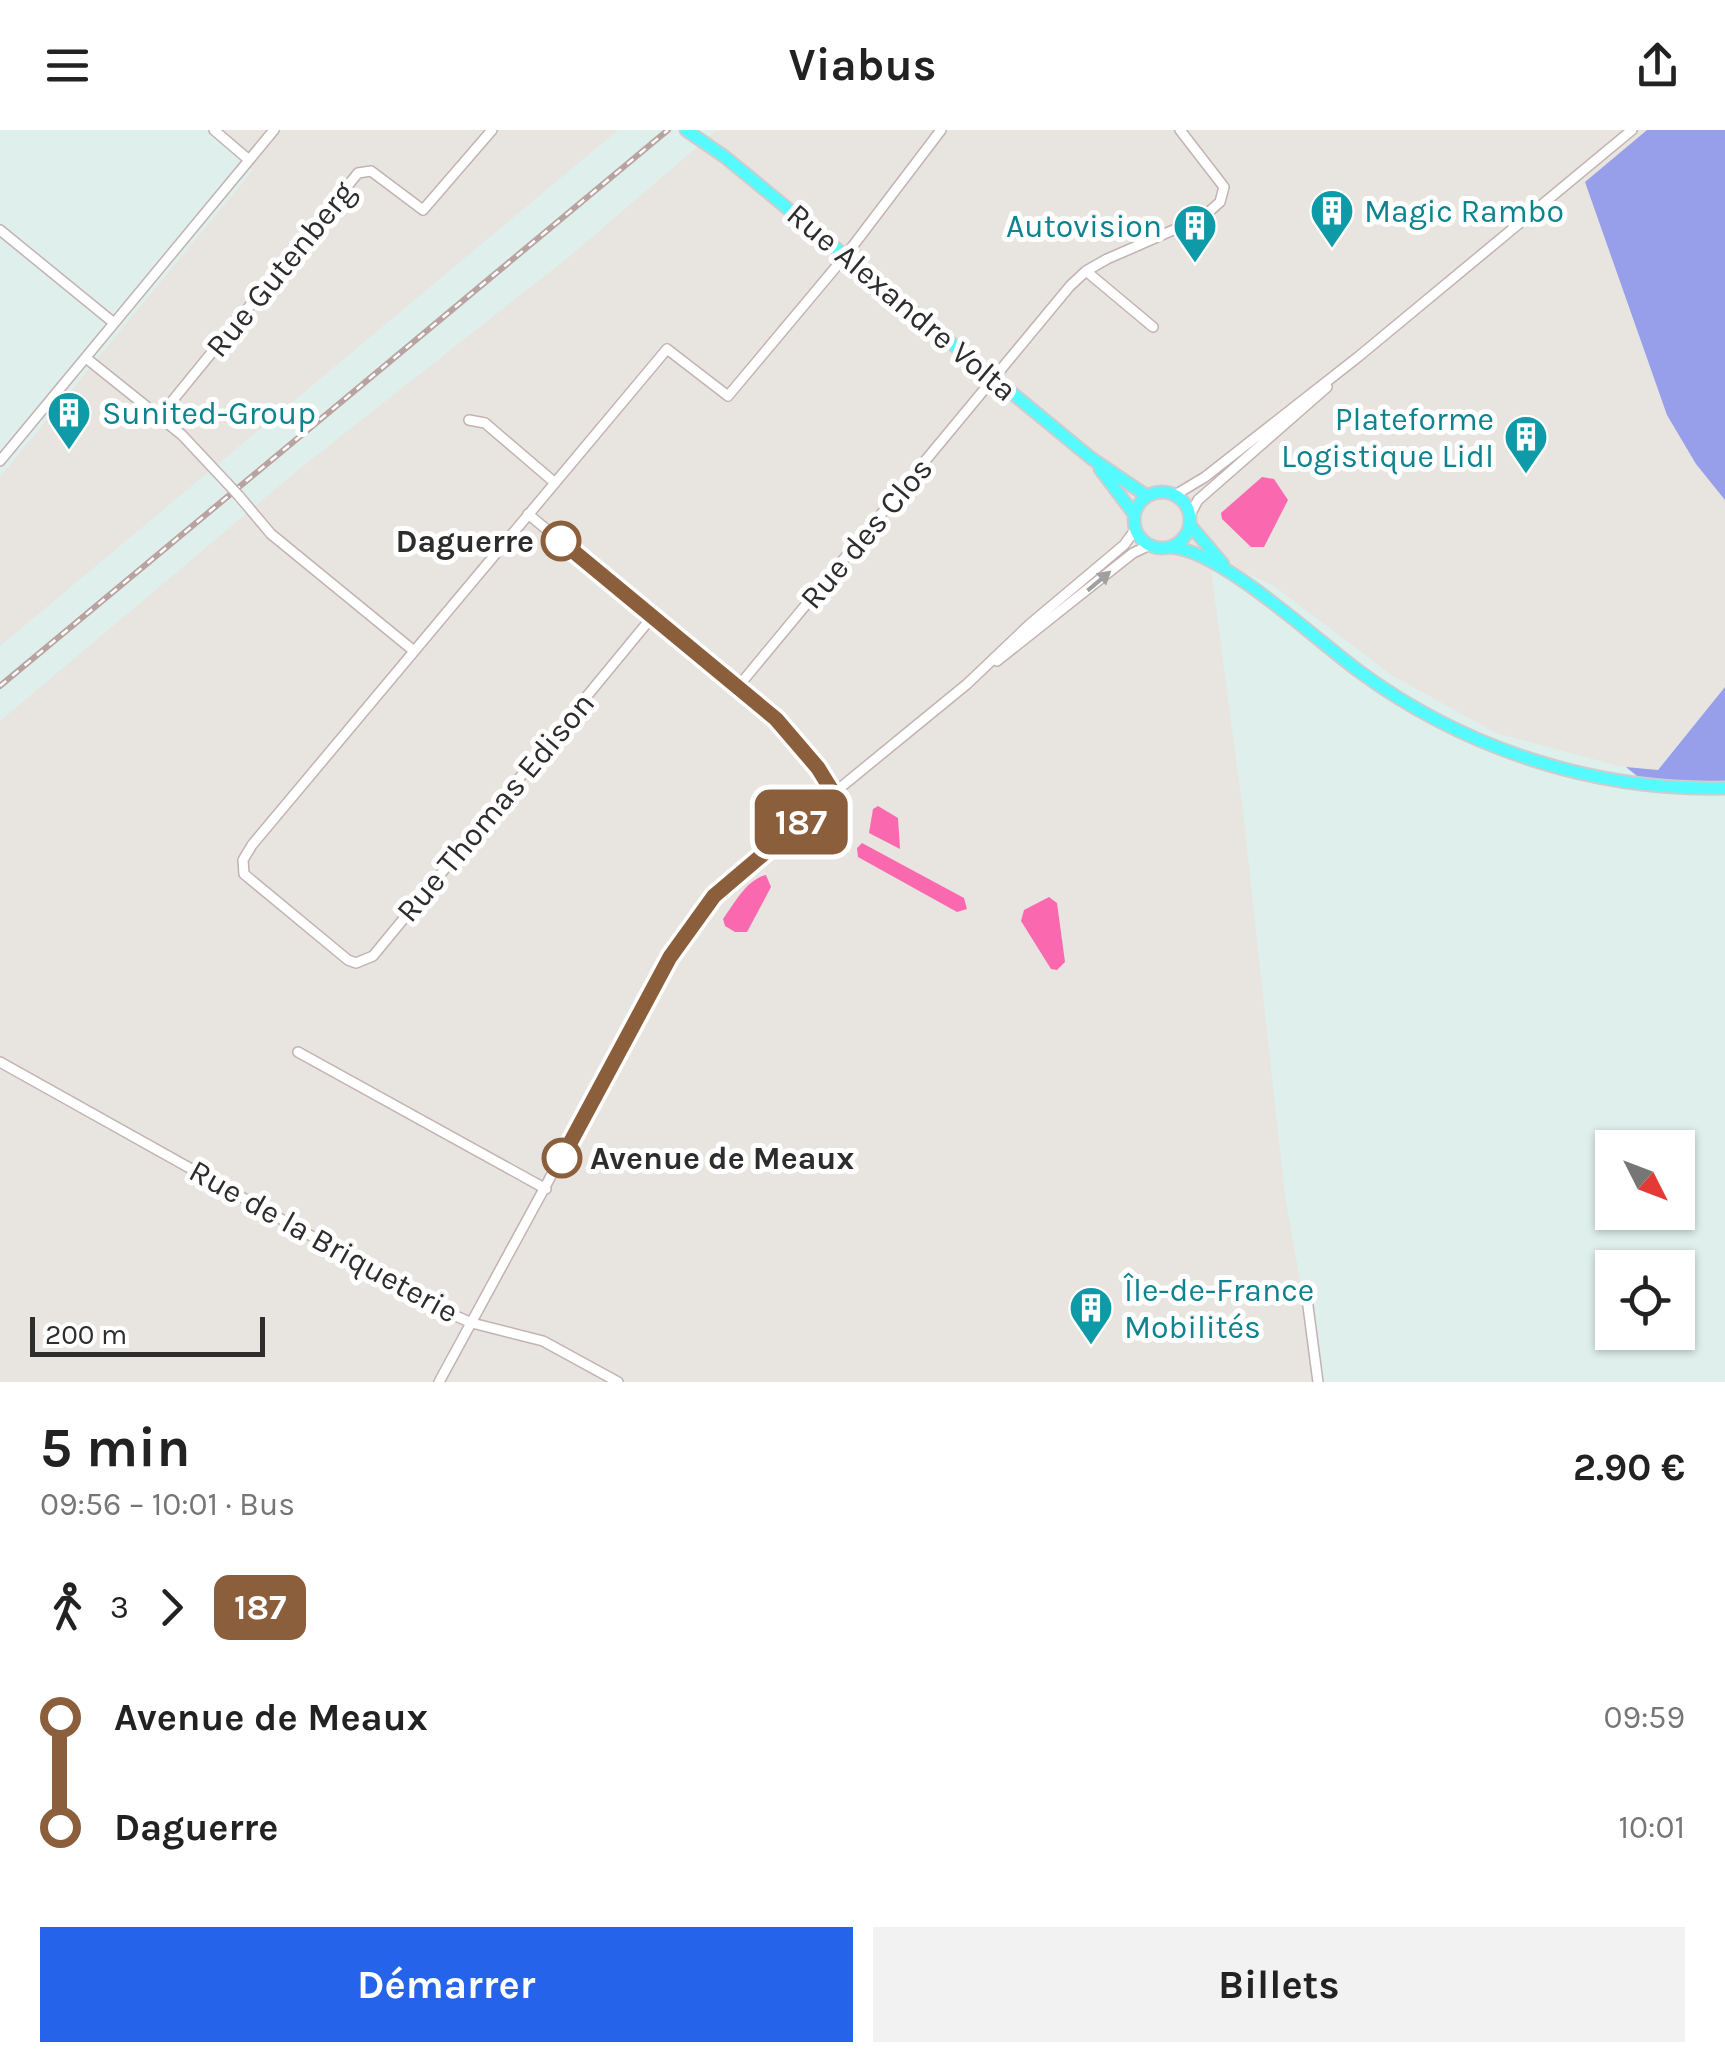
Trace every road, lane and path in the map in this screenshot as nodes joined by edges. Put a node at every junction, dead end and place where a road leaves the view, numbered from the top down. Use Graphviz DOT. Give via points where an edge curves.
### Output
graph roads {
  1 [pos="214,130"];
  2 [pos="274,130"];
  3 [pos="492,130"];
  4 [pos="686,130"];
  5 [pos="699,130"];
  6 [pos="941,130"];
  7 [pos="1180,130"];
  8 [pos="1632,130"];
  9 [pos="714,147"];
  10 [pos="249,160"];
  11 [pos="0,230"];
  12 [pos="846,255"];
  13 [pos="1086,271"];
  14 [pos="114,323"];
  15 [pos="1152,327"];
  16 [pos="1358,357"];
  17 [pos="86,358"];
  18 [pos="993,379"];
  19 [pos="160,416"];
  20 [pos="469,420"];
  21 [pos="1091,458"];
  22 [pos="0,461"];
  23 [pos="554,482"];
  24 [pos="1174,495"];
  25 [pos="1148,496"];
  26 [pos="528,514"];
  27 [pos="1134,514"];
  28 [pos="1190,520"];
  29 [pos="1135,530"];
  30 [pos="1148,546"];
  31 [pos="1170,548"];
  32 [pos="1236,578"];
  33 [pos="652,617"];
  34 [pos="414,652"];
  35 [pos="967,684"];
  36 [pos="738,688"];
  37 [pos="1725,788"];
  38 [pos="834,794"];
  39 [pos="298,1052"];
  40 [pos="0,1062"];
  41 [pos="546,1189"];
  42 [pos="1306,1291"];
  43 [pos="472,1322"];
  44 [pos="439,1382"];
  45 [pos="618,1382"];
  46 [pos="1318,1382"];
  1 -- 10 [label="street"];
  2 -- 10 [label="street"];
  3 -- 19 [label="street, Rue Gutenberg" via="423,210 372,171 358,173"];
  4 -- 9 [label="main road"];
  5 -- 9 [label="main road"];
  6 -- 12 [label="street"];
  7 -- 13 [label="street" via="1218,174 1224,186 1220,202 1203,217"];
  8 -- 16 [label="street"];
  9 -- 12 [label="main road, Rue Alexandre Volta"];
  10 -- 14 [label="street"];
  11 -- 14 [label="street"];
  12 -- 18 [label="main road, Rue Alexandre Volta"];
  12 -- 23 [label="street" via="728,396 667,349"];
  13 -- 15 [label="street"];
  13 -- 18 [label="street, Rue des Clos"];
  14 -- 17 [label="street"];
  16 -- 24 [label="street"];
  16 -- 28 [label="street" via="1198,500"];
  17 -- 19 [label="street"];
  17 -- 22 [label="street"];
  18 -- 21 [label="main road, Rue Alexandre Volta"];
  18 -- 36 [label="street, Rue des Clos"];
  19 -- 34 [label="street, bridge" via="270,534"];
  20 -- 23 [label="street" via="484,422"];
  21 -- 25 [label="main road, Rue Alexandre Volta"];
  21 -- 27 [label="main road, Rue Alexandre Volta"];
  23 -- 26 [label="street"];
  24 -- 25 [label="main road"];
  24 -- 28 [label="main road"];
  25 -- 27 [label="main road"];
  26 -- 33 [label="street"];
  26 -- 34 [label="street"];
  27 -- 29 [label="main road"];
  28 -- 31 [label="main road" via="1183,539"];
  28 -- 32 [label="main road"];
  29 -- 30 [label="main road"];
  29 -- 35 [label="street"];
  30 -- 31 [label="main road"];
  35 -- 30 [label="street, one-way"];
  31 -- 32 [label="main road" via="1194,552"];
  32 -- 37 [label="main road" via="1392,693 1490,745 1604,778"];
  33 -- 34 [label="street, Rue Thomas Edison" via="373,956 356,963 244,874 243,860"];
  33 -- 36 [label="street"];
  35 -- 38 [label="street"];
  36 -- 38 [label="street" via="776,719"];
  38 -- 41 [label="street" via="714,896 670,957"];
  39 -- 41 [label="street"];
  40 -- 43 [label="street, Rue de la Briqueterie"];
  41 -- 43 [label="street"];
  42 -- 46 [label="street"];
  43 -- 44 [label="street"];
  43 -- 45 [label="street, Rue de la Briqueterie" via="542,1341"];
}
